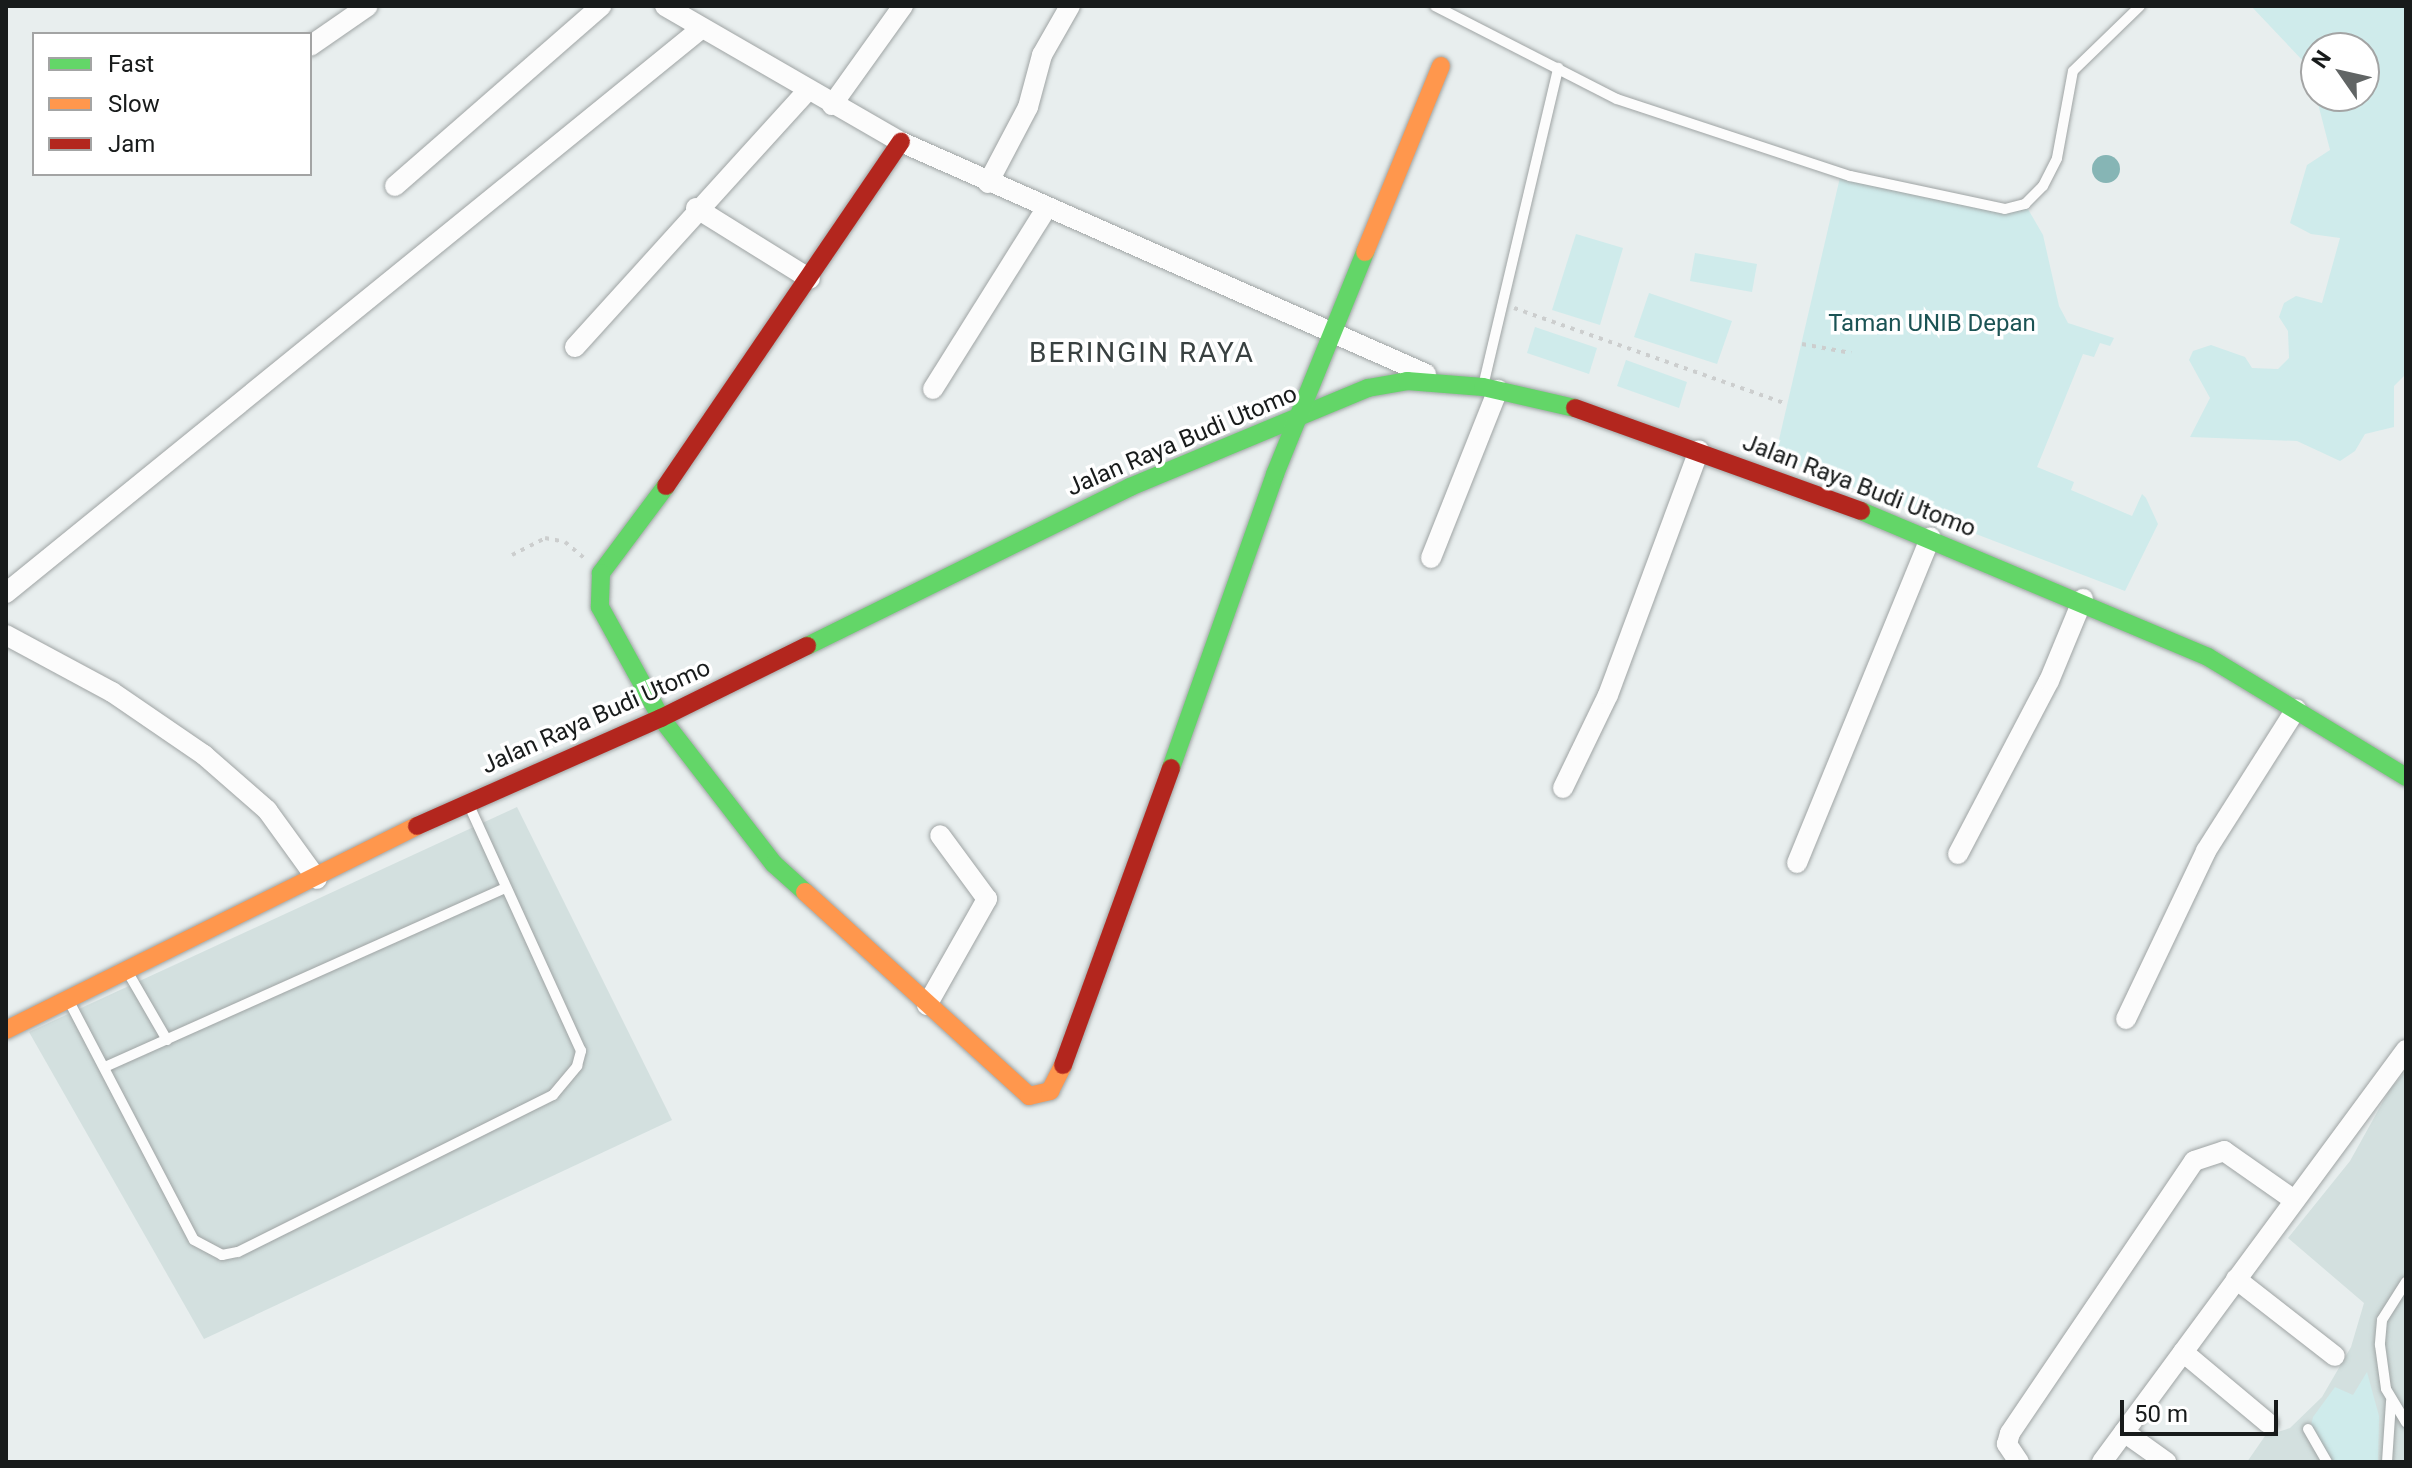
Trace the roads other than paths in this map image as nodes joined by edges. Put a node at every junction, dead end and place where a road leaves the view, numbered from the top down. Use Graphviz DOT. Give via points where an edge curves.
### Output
graph roads {
  1 [pos="368,6"];
  2 [pos="601,6"];
  3 [pos="665,6"];
  4 [pos="903,6"];
  5 [pos="1070,6"];
  6 [pos="1435,6"];
  7 [pos="2140,6"];
  8 [pos="702,28"];
  9 [pos="312,45"];
  10 [pos="1441,66"];
  11 [pos="1558,68"];
  12 [pos="807,91"];
  13 [pos="832,105"];
  14 [pos="901,142"];
  15 [pos="988,183"];
  16 [pos="395,186"];
  17 [pos="696,208"];
  18 [pos="1046,209"];
  19 [pos="810,279"];
  20 [pos="1333,332"];
  21 [pos="575,347"];
  22 [pos="1440,381"];
  23 [pos="933,389"];
  24 [pos="1490,389"];
  25 [pos="1298,419"];
  26 [pos="1699,450"];
  27 [pos="1931,537"];
  28 [pos="1431,558"];
  29 [pos="6,593"];
  30 [pos="2083,599"];
  31 [pos="6,635"];
  32 [pos="2296,709"];
  33 [pos="661,718"];
  34 [pos="2406,777"];
  35 [pos="1563,788"];
  36 [pos="468,801"];
  37 [pos="940,835"];
  38 [pos="1958,854"];
  39 [pos="1797,863"];
  40 [pos="317,879"];
  41 [pos="506,888"];
  42 [pos="127,970"];
  43 [pos="68,999"];
  44 [pos="927,1005"];
  45 [pos="2126,1019"];
  46 [pos="6,1030"];
  47 [pos="167,1040"];
  48 [pos="2406,1050"];
  49 [pos="105,1067"];
  50 [pos="2294,1200"];
  51 [pos="2236,1279"];
  52 [pos="2406,1282"];
  53 [pos="2183,1352"];
  54 [pos="2335,1356"];
  55 [pos="2391,1401"];
  56 [pos="2406,1422"];
  57 [pos="2268,1423"];
  58 [pos="2308,1429"];
  59 [pos="2124,1432"];
  60 [pos="2019,1462"];
  61 [pos="2102,1462"];
  62 [pos="2166,1462"];
  63 [pos="2327,1462"];
  64 [pos="2387,1462"];
  1 -- 9 [label="street"];
  2 -- 16 [label="street"];
  3 -- 8 [label="street"];
  4 -- 13 [label="street"];
  5 -- 15 [label="street" via="1042,55 1028,107"];
  6 -- 11 [label="lane"];
  7 -- 11 [label="lane" via="2073,71 2057,158 2043,186 2025,204 2005,209 1850,176 1617,99"];
  8 -- 12 [label="street"];
  8 -- 29 [label="street"];
  10 -- 20 [label="main road"];
  11 -- 24 [label="lane"];
  12 -- 13 [label="street"];
  12 -- 17 [label="street"];
  13 -- 14 [label="street"];
  14 -- 15 [label="street"];
  14 -- 19 [label="main road"];
  15 -- 18 [label="street"];
  17 -- 19 [label="street"];
  17 -- 21 [label="street"];
  18 -- 20 [label="street"];
  18 -- 23 [label="street"];
  19 -- 33 [label="main road" via="717,417 601,573 600,607"];
  20 -- 22 [label="street"];
  20 -- 25 [label="main road"];
  22 -- 24 [label="main road, Jalan Raya Budi Utomo"];
  22 -- 25 [label="main road, Jalan Raya Budi Utomo" via="1368,388"];
  24 -- 26 [label="main road, Jalan Raya Budi Utomo" via="1584,410"];
  24 -- 28 [label="street"];
  25 -- 33 [label="main road, Jalan Raya Budi Utomo" via="1130,487 960,566"];
  25 -- 44 [label="main road" via="1077,1035 1050,1091 1029,1096"];
  26 -- 27 [label="main road, Jalan Raya Budi Utomo"];
  26 -- 35 [label="street" via="1608,695"];
  27 -- 30 [label="main road, Jalan Raya Budi Utomo"];
  27 -- 39 [label="street"];
  30 -- 32 [label="main road, Jalan Raya Budi Utomo" via="2208,657"];
  30 -- 38 [label="street" via="2049,681"];
  31 -- 40 [label="street" via="112,692 195,748 267,810"];
  32 -- 34 [label="main road, Jalan Raya Budi Utomo"];
  32 -- 45 [label="street" via="2206,851"];
  33 -- 36 [label="main road, Jalan Raya Budi Utomo"];
  33 -- 44 [label="main road" via="774,864"];
  36 -- 40 [label="main road, Jalan Raya Budi Utomo"];
  36 -- 41 [label="lane"];
  37 -- 44 [label="street" via="987,899"];
  40 -- 42 [label="main road, Jalan Raya Budi Utomo"];
  41 -- 47 [label="lane"];
  41 -- 49 [label="lane" via="581,1051 571,1077 553,1095 238,1252 222,1255 194,1240"];
  42 -- 43 [label="main road, Jalan Raya Budi Utomo"];
  42 -- 47 [label="lane"];
  43 -- 46 [label="main road, Jalan Raya Budi Utomo"];
  43 -- 49 [label="lane"];
  47 -- 49 [label="lane"];
  48 -- 50 [label="street"];
  50 -- 51 [label="street"];
  50 -- 60 [label="street" via="2224,1151 2194,1161 2010,1433 2007,1444"];
  51 -- 53 [label="street"];
  51 -- 54 [label="street"];
  52 -- 55 [label="lane" via="2382,1320 2381,1367"];
  53 -- 57 [label="street"];
  53 -- 59 [label="street"];
  55 -- 56 [label="lane"];
  55 -- 64 [label="lane"];
  58 -- 63 [label="lane"];
  59 -- 61 [label="street"];
  59 -- 62 [label="street"];
}
